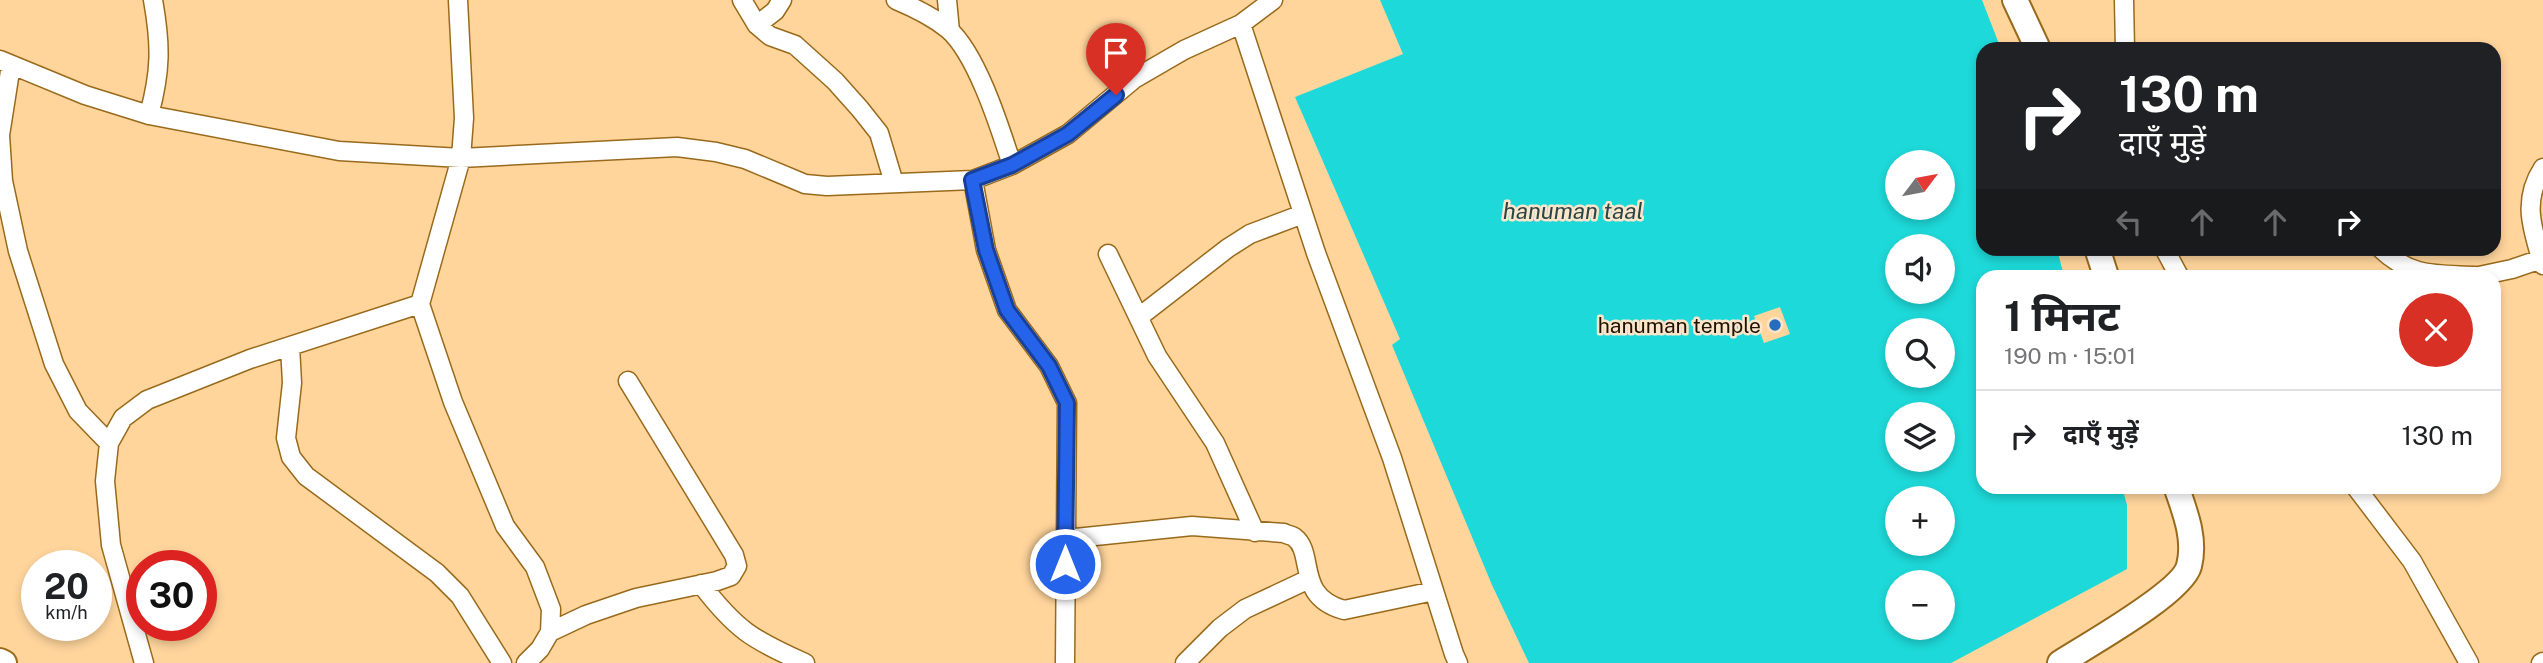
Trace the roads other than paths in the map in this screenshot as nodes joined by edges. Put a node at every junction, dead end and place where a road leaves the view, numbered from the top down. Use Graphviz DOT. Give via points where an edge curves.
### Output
graph roads {
  1 [pos="153,0"];
  2 [pos="458,0"];
  3 [pos="742,0"];
  4 [pos="782,0"];
  5 [pos="896,0"];
  6 [pos="947,0"];
  7 [pos="1273,0"];
  8 [pos="2015,0"];
  9 [pos="2124,0"];
  10 [pos="1241,24"];
  11 [pos="757,25"];
  12 [pos="950,31"];
  13 [pos="2035,42"];
  14 [pos="2126,42"];
  15 [pos="6,62"];
  16 [pos="149,115"];
  17 [pos="0,135"];
  18 [pos="461,158"];
  19 [pos="1012,165"];
  20 [pos="2543,168"];
  21 [pos="972,180"];
  22 [pos="894,183"];
  23 [pos="1303,214"];
  24 [pos="1108,254"];
  25 [pos="2541,254"];
  26 [pos="2389,256"];
  27 [pos="2418,270"];
  28 [pos="2501,271"];
  29 [pos="420,304"];
  30 [pos="1139,317"];
  31 [pos="290,346"];
  32 [pos="628,381"];
  33 [pos="108,443"];
  34 [pos="2178,494"];
  35 [pos="2361,494"];
  36 [pos="1255,532"];
  37 [pos="1066,539"];
  38 [pos="1309,579"];
  39 [pos="701,584"];
  40 [pos="1434,591"];
  41 [pos="550,632"];
  42 [pos="144,663"];
  43 [pos="502,663"];
  44 [pos="526,663"];
  45 [pos="805,663"];
  46 [pos="1065,663"];
  47 [pos="1185,663"];
  48 [pos="1458,663"];
  49 [pos="2060,663"];
  50 [pos="2469,663"];
  1 -- 16 [label="street" via="160,57"];
  2 -- 18 [label="street" via="464,118"];
  3 -- 11 [label="street"];
  4 -- 11 [label="street"];
  5 -- 12 [label="street"];
  6 -- 12 [label="street"];
  7 -- 10 [label="street"];
  8 -- 13 [label="street"];
  9 -- 14 [label="street"];
  10 -- 19 [label="street" via="1134,79 1068,134"];
  10 -- 23 [label="street"];
  11 -- 22 [label="street" via="770,36 795,45 860,109 879,133"];
  12 -- 19 [label="street" via="985,91"];
  15 -- 16 [label="street" via="85,96"];
  15 -- 17 [label="street"];
  16 -- 18 [label="street" via="339,151"];
  17 -- 33 [label="street" via="3,181 18,251 54,364 78,411"];
  18 -- 22 [label="street" via="677,147 745,159 804,184"];
  18 -- 29 [label="street"];
  19 -- 21 [label="street"];
  20 -- 25 [label="street" via="2533,189 2529,216"];
  21 -- 22 [label="street"];
  21 -- 37 [label="street" via="986,250 1007,310 1049,366 1067,403"];
  23 -- 30 [label="street" via="1250,234"];
  23 -- 40 [label="street" via="1392,458"];
  24 -- 30 [label="street"];
  25 -- 28 [label="street"];
  26 -- 27 [label="street"];
  29 -- 31 [label="street"];
  29 -- 41 [label="street" via="453,402 505,526 535,568 551,609"];
  30 -- 36 [label="street" via="1157,356 1215,443"];
  31 -- 33 [label="street" via="147,400 123,418"];
  31 -- 43 [label="street" via="292,383 286,438 291,457 306,476 437,573 460,596"];
  32 -- 39 [label="street" via="734,555 737,566 731,576"];
  33 -- 42 [label="street" via="111,545"];
  34 -- 49 [label="street" via="2192,544 2189,569 2172,590"];
  35 -- 50 [label="street" via="2412,561"];
  36 -- 37 [label="street" via="1192,526"];
  36 -- 38 [label="street" via="1295,537"];
  37 -- 46 [label="street"];
  38 -- 40 [label="street" via="1321,599 1344,610"];
  38 -- 47 [label="street" via="1245,608"];
  39 -- 41 [label="street" via="636,598"];
  39 -- 45 [label="street" via="740,629 763,645"];
  40 -- 48 [label="street"];
  41 -- 44 [label="street"];
}
